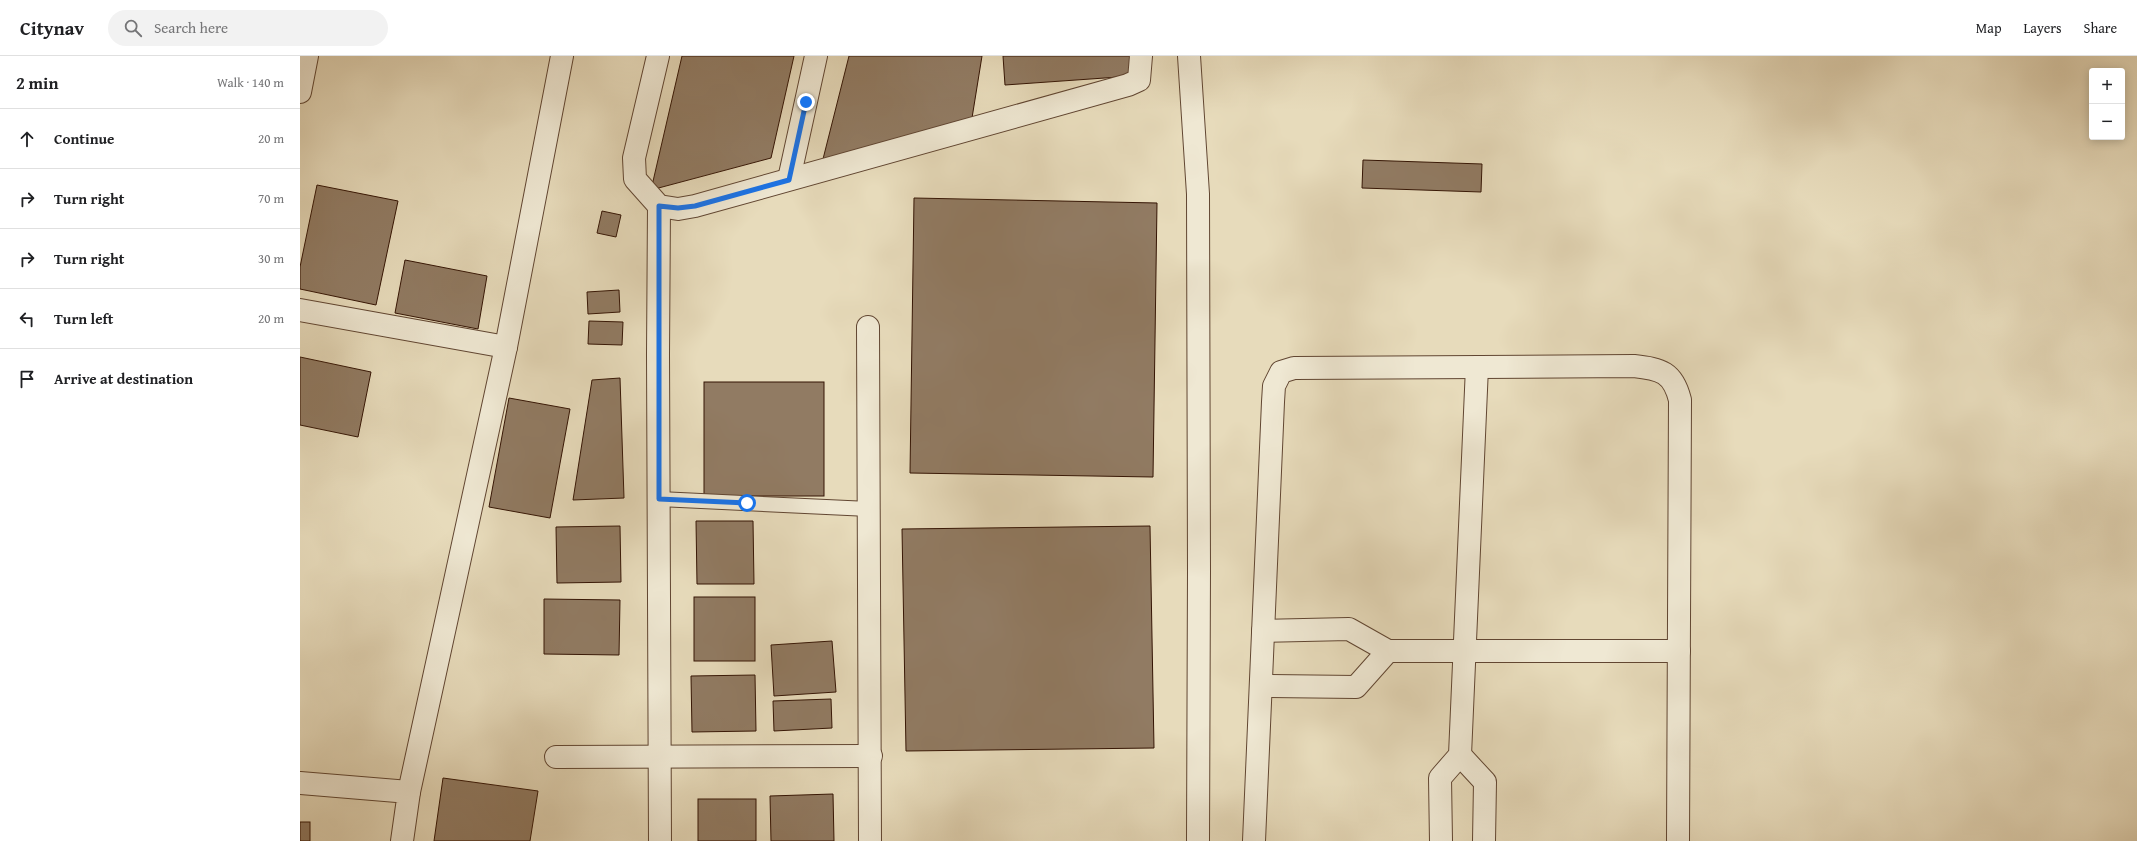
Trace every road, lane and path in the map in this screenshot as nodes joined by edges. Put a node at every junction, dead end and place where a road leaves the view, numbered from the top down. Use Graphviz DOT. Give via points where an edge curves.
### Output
graph roads {
  1 [pos="307,56"];
  2 [pos="562,56"];
  3 [pos="658,56"];
  4 [pos="816,56"];
  5 [pos="1141,56"];
  6 [pos="1189,56"];
  7 [pos="300,92"];
  8 [pos="789,180"];
  9 [pos="659,206"];
  10 [pos="300,310"];
  11 [pos="868,327"];
  12 [pos="506,347"];
  13 [pos="1477,367"];
  14 [pos="659,499"];
  15 [pos="869,509"];
  16 [pos="1263,631"];
  17 [pos="1466,650"];
  18 [pos="1388,651"];
  19 [pos="1679,651"];
  20 [pos="1261,686"];
  21 [pos="1460,755"];
  22 [pos="871,756"];
  23 [pos="556,757"];
  24 [pos="661,757"];
  25 [pos="300,783"];
  26 [pos="409,792"];
  27 [pos="402,841"];
  28 [pos="660,841"];
  29 [pos="870,841"];
  30 [pos="1198,841"];
  31 [pos="1254,841"];
  32 [pos="1441,841"];
  33 [pos="1484,841"];
  34 [pos="1678,841"];
  1 -- 7 [label="street"];
  2 -- 12 [label="street"];
  3 -- 9 [label="street" via="634,158 635,179"];
  4 -- 8 [label="street"];
  5 -- 8 [label="street" via="1139,80 1128,85"];
  6 -- 30 [label="street" via="1198,202"];
  8 -- 9 [label="street" via="695,206"];
  9 -- 14 [label="street"];
  10 -- 12 [label="street"];
  11 -- 15 [label="street"];
  12 -- 26 [label="street"];
  13 -- 16 [label="street" via="1294,368 1281,372 1274,386"];
  13 -- 17 [label="street"];
  13 -- 19 [label="street" via="1634,366 1666,374 1676,385 1680,400"];
  14 -- 15 [label="lane"];
  14 -- 24 [label="street"];
  15 -- 22 [label="street"];
  16 -- 18 [label="street" via="1349,629"];
  16 -- 20 [label="street"];
  17 -- 18 [label="street"];
  17 -- 19 [label="street"];
  17 -- 21 [label="street"];
  18 -- 20 [label="street" via="1356,687"];
  19 -- 34 [label="street"];
  20 -- 31 [label="street"];
  21 -- 32 [label="street" via="1440,778"];
  21 -- 33 [label="street" via="1485,782"];
  22 -- 24 [label="street"];
  22 -- 29 [label="street"];
  23 -- 24 [label="street"];
  24 -- 28 [label="street"];
  25 -- 26 [label="street"];
  26 -- 27 [label="street"];
}
